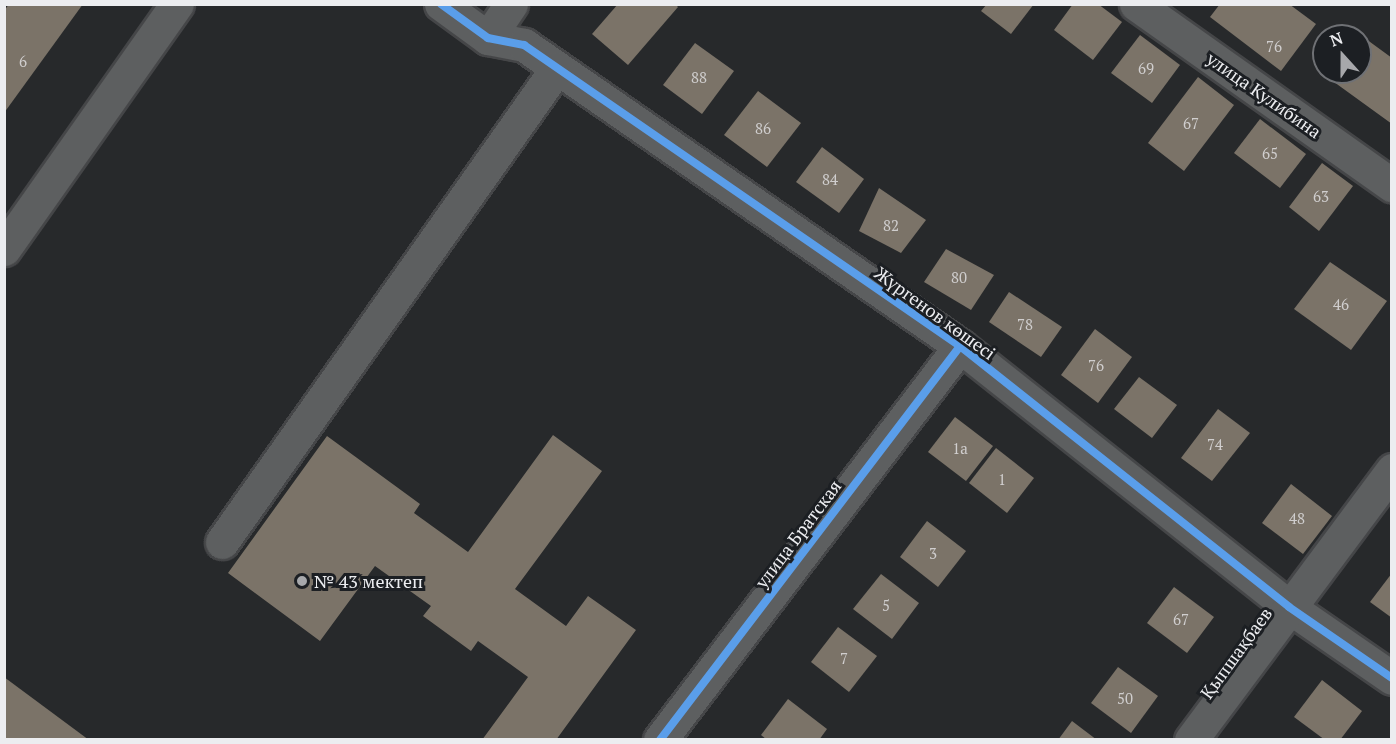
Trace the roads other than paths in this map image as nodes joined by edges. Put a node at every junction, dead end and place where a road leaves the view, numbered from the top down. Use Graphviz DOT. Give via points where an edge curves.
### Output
graph roads {
  1 [pos="177,4"];
  2 [pos="441,4"];
  3 [pos="511,4"];
  4 [pos="1136,4"];
  5 [pos="488,38"];
  6 [pos="557,68"];
  7 [pos="1392,185"];
  8 [pos="4,249"];
  9 [pos="960,346"];
  10 [pos="1392,470"];
  11 [pos="222,542"];
  12 [pos="1289,607"];
  13 [pos="1392,678"];
  14 [pos="660,740"];
  15 [pos="1191,740"];
  1 -- 8 [label="street"];
  2 -- 5 [label="street, Жүргенов көшесі"];
  3 -- 5 [label="street"];
  4 -- 7 [label="street, улица Кулибина"];
  5 -- 6 [label="street, Жүргенов көшесі" via="524,45"];
  6 -- 9 [label="street, Жүргенов көшесі"];
  6 -- 11 [label="street"];
  9 -- 12 [label="street, Жүргенов көшесі"];
  9 -- 14 [label="street, улица Братская"];
  10 -- 12 [label="street, Қыпшақбаев"];
  12 -- 13 [label="street, Жүргенов көшесі"];
  12 -- 15 [label="street, Қыпшақбаев"];
}
